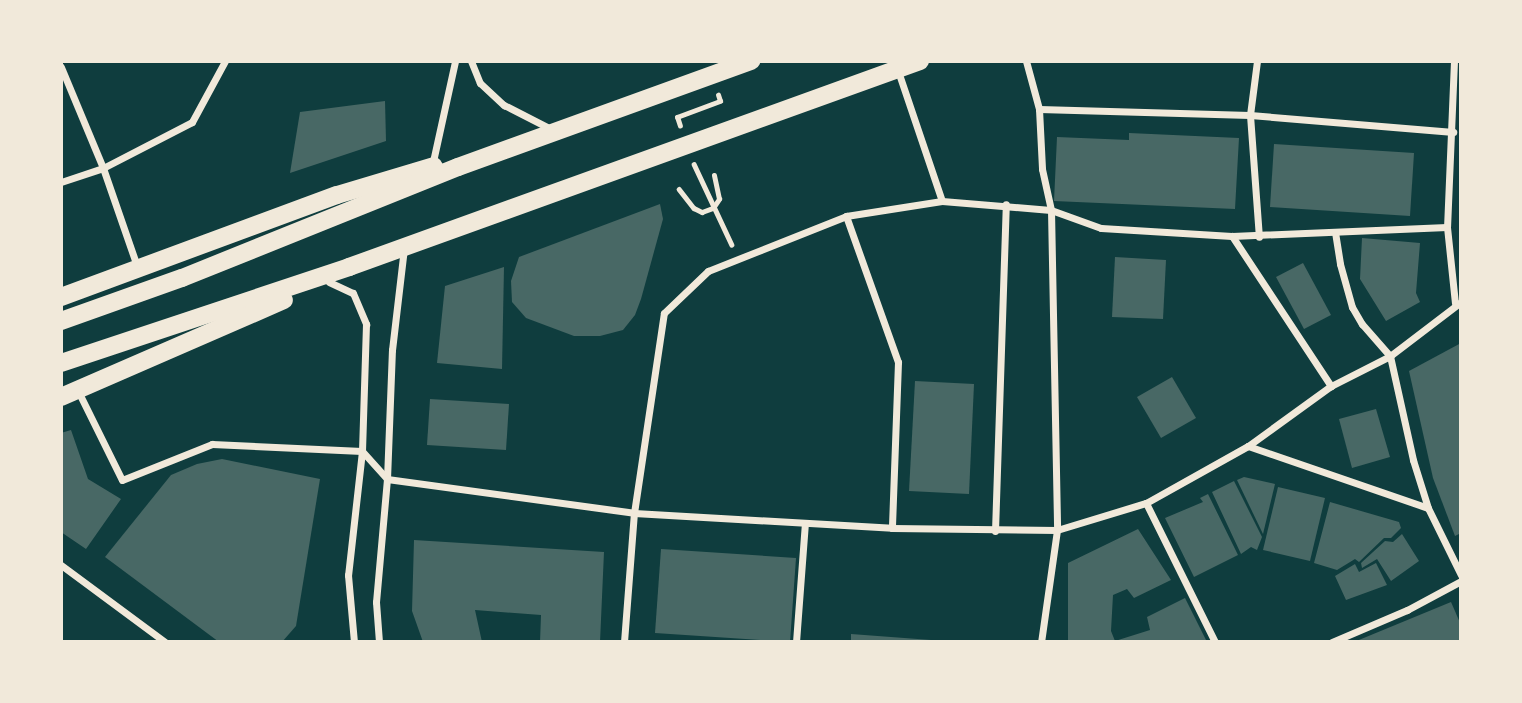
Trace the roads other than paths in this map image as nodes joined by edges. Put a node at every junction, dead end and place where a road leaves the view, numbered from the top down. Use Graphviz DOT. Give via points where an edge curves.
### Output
graph roads {
  1 [pos="225,61"];
  2 [pos="455,61"];
  3 [pos="471,61"];
  4 [pos="751,61"];
  5 [pos="920,61"];
  6 [pos="1026,61"];
  7 [pos="1257,61"];
  8 [pos="1454,61"];
  9 [pos="61,66"];
  10 [pos="898,71"];
  11 [pos="1039,109"];
  12 [pos="1250,115"];
  13 [pos="1453,132"];
  14 [pos="558,133"];
  15 [pos="432,166"];
  16 [pos="458,167"];
  17 [pos="103,168"];
  18 [pos="61,182"];
  19 [pos="942,201"];
  20 [pos="1006,204"];
  21 [pos="1051,210"];
  22 [pos="846,216"];
  23 [pos="1447,227"];
  24 [pos="1335,232"];
  25 [pos="1232,236"];
  26 [pos="1259,237"];
  27 [pos="404,247"];
  28 [pos="349,267"];
  29 [pos="138,270"];
  30 [pos="329,282"];
  31 [pos="61,298"];
  32 [pos="1458,303"];
  33 [pos="61,321"];
  34 [pos="1390,356"];
  35 [pos="61,363"];
  36 [pos="1331,386"];
  37 [pos="69,393"];
  38 [pos="1248,446"];
  39 [pos="362,450"];
  40 [pos="387,479"];
  41 [pos="1146,503"];
  42 [pos="1428,508"];
  43 [pos="634,513"];
  44 [pos="805,523"];
  45 [pos="892,528"];
  46 [pos="1057,530"];
  47 [pos="995,531"];
  48 [pos="61,565"];
  49 [pos="1461,575"];
  50 [pos="1461,581"];
  51 [pos="166,642"];
  52 [pos="354,642"];
  53 [pos="379,642"];
  54 [pos="624,642"];
  55 [pos="796,642"];
  56 [pos="1041,642"];
  57 [pos="1215,642"];
  58 [pos="1332,642"];
  1 -- 17 [label="street" via="192,122"];
  2 -- 15 [label="street"];
  3 -- 14 [label="street" via="481,83 504,105"];
  4 -- 14 [label="main road"];
  5 -- 10 [label="main road"];
  6 -- 11 [label="street"];
  7 -- 12 [label="street"];
  8 -- 13 [label="street"];
  9 -- 17 [label="street"];
  10 -- 19 [label="street"];
  10 -- 27 [label="main road"];
  11 -- 12 [label="street"];
  11 -- 21 [label="street" via="1042,169"];
  12 -- 13 [label="street"];
  12 -- 26 [label="street"];
  13 -- 23 [label="street"];
  14 -- 16 [label="main road"];
  15 -- 16 [label="main road"];
  15 -- 29 [label="main road" via="337,195"];
  16 -- 33 [label="main road" via="182,278"];
  17 -- 18 [label="street"];
  17 -- 29 [label="street"];
  19 -- 20 [label="street"];
  19 -- 22 [label="street"];
  20 -- 21 [label="street"];
  20 -- 47 [label="street"];
  21 -- 25 [label="street" via="1101,228"];
  21 -- 46 [label="street"];
  22 -- 43 [label="street" via="708,271 664,313"];
  22 -- 45 [label="street" via="898,362"];
  23 -- 24 [label="street"];
  23 -- 32 [label="street"];
  24 -- 26 [label="street"];
  24 -- 34 [label="street" via="1352,307"];
  25 -- 26 [label="street"];
  25 -- 36 [label="street"];
  27 -- 28 [label="main road"];
  27 -- 40 [label="street" via="391,350"];
  28 -- 30 [label="main road"];
  28 -- 35 [label="main road"];
  29 -- 31 [label="main road"];
  30 -- 37 [label="main road"];
  30 -- 39 [label="street" via="353,293 366,324"];
  32 -- 34 [label="street"];
  34 -- 36 [label="street"];
  34 -- 42 [label="street"];
  36 -- 38 [label="street"];
  37 -- 39 [label="street" via="122,480 212,444"];
  38 -- 41 [label="street"];
  38 -- 42 [label="street"];
  39 -- 40 [label="street"];
  39 -- 52 [label="street" via="348,575"];
  40 -- 43 [label="street"];
  40 -- 53 [label="street" via="376,602"];
  41 -- 46 [label="street"];
  41 -- 57 [label="street"];
  42 -- 49 [label="street"];
  43 -- 44 [label="street"];
  43 -- 54 [label="street"];
  44 -- 45 [label="street"];
  44 -- 55 [label="street"];
  45 -- 47 [label="street"];
  46 -- 47 [label="street"];
  46 -- 56 [label="street"];
  48 -- 51 [label="street"];
  50 -- 58 [label="street" via="1408,610"];
}
